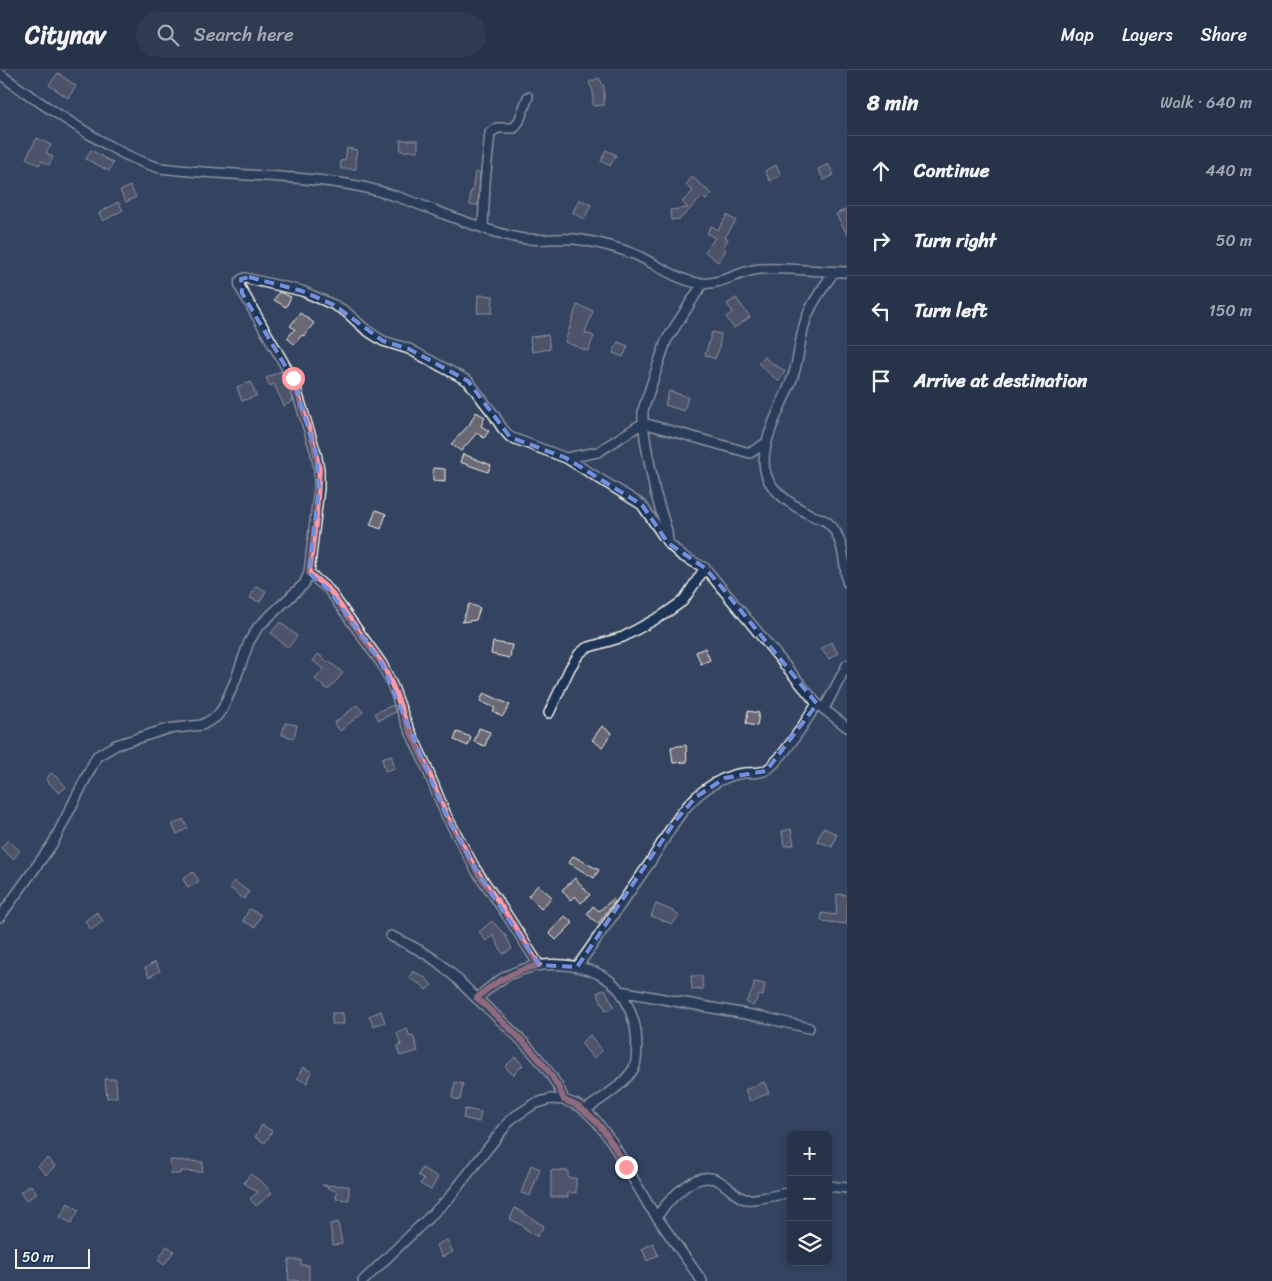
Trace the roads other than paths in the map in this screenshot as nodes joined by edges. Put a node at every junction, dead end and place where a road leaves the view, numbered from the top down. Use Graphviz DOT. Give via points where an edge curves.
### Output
graph roads {
  1 [pos="0,74"];
  2 [pos="528,97"];
  3 [pos="483,228"];
  4 [pos="834,272"];
  5 [pos="847,272"];
  6 [pos="703,283"];
  7 [pos="643,423"];
  8 [pos="766,442"];
  9 [pos="566,458"];
  10 [pos="668,543"];
  11 [pos="705,568"];
  12 [pos="309,573"];
  13 [pos="847,582"];
  14 [pos="847,665"];
  15 [pos="821,707"];
  16 [pos="549,713"];
  17 [pos="847,727"];
  18 [pos="0,917"];
  19 [pos="391,936"];
  20 [pos="539,965"];
  21 [pos="577,967"];
  22 [pos="620,991"];
  23 [pos="477,998"];
  24 [pos="809,1028"];
  25 [pos="564,1100"];
  26 [pos="585,1110"];
  27 [pos="832,1186"];
  28 [pos="847,1188"];
  29 [pos="787,1193"];
  30 [pos="657,1216"];
  31 [pos="363,1281"];
  32 [pos="702,1281"];
  1 -- 3 [label="street" via="106,146 141,163 178,170 311,178 372,189 409,199"];
  2 -- 3 [label="street" via="514,128 496,128 490,133"];
  3 -- 6 [label="street" via="529,240 564,238 604,245 636,255 696,283"];
  4 -- 5 [label="street"];
  4 -- 6 [label="street" via="758,270 725,281"];
  4 -- 8 [label="street" via="808,313 794,376"];
  6 -- 7 [label="street" via="666,341 643,410"];
  7 -- 8 [label="street" via="750,453"];
  7 -- 9 [label="street" via="598,452"];
  7 -- 10 [label="street"];
  8 -- 13 [label="street" via="766,474 772,486 797,508 826,521 834,529 842,546"];
  9 -- 10 [label="street" via="642,505"];
  9 -- 12 [label="street" via="510,437 468,380 409,349 383,341 345,311 302,291 249,278 241,279 242,293 293,378 316,453 319,488"];
  10 -- 11 [label="street" via="682,556"];
  11 -- 15 [label="street"];
  11 -- 16 [label="street" via="683,601 663,615 623,637 586,648 578,654"];
  12 -- 18 [label="street" via="304,584 258,627 223,708 216,717 202,725 167,729 116,745 97,756 52,843"];
  12 -- 20 [label="street" via="329,590 382,664 446,815 476,870"];
  14 -- 15 [label="street"];
  15 -- 17 [label="street"];
  15 -- 21 [label="street" via="766,771 725,778 696,797 676,820"];
  19 -- 23 [label="street" via="436,960"];
  20 -- 21 [label="street"];
  20 -- 23 [label="street" via="505,977"];
  21 -- 22 [label="street" via="596,973"];
  22 -- 24 [label="street"];
  22 -- 26 [label="street" via="634,1020 637,1036 635,1065 625,1080"];
  23 -- 25 [label="street" via="534,1054 552,1076"];
  25 -- 26 [label="street"];
  25 -- 31 [label="street" via="550,1099 534,1104 511,1119 449,1198"];
  26 -- 30 [label="street" via="612,1142"];
  27 -- 28 [label="street"];
  29 -- 30 [label="street" via="752,1200 718,1180 705,1178 675,1194"];
  30 -- 32 [label="street"];
}
